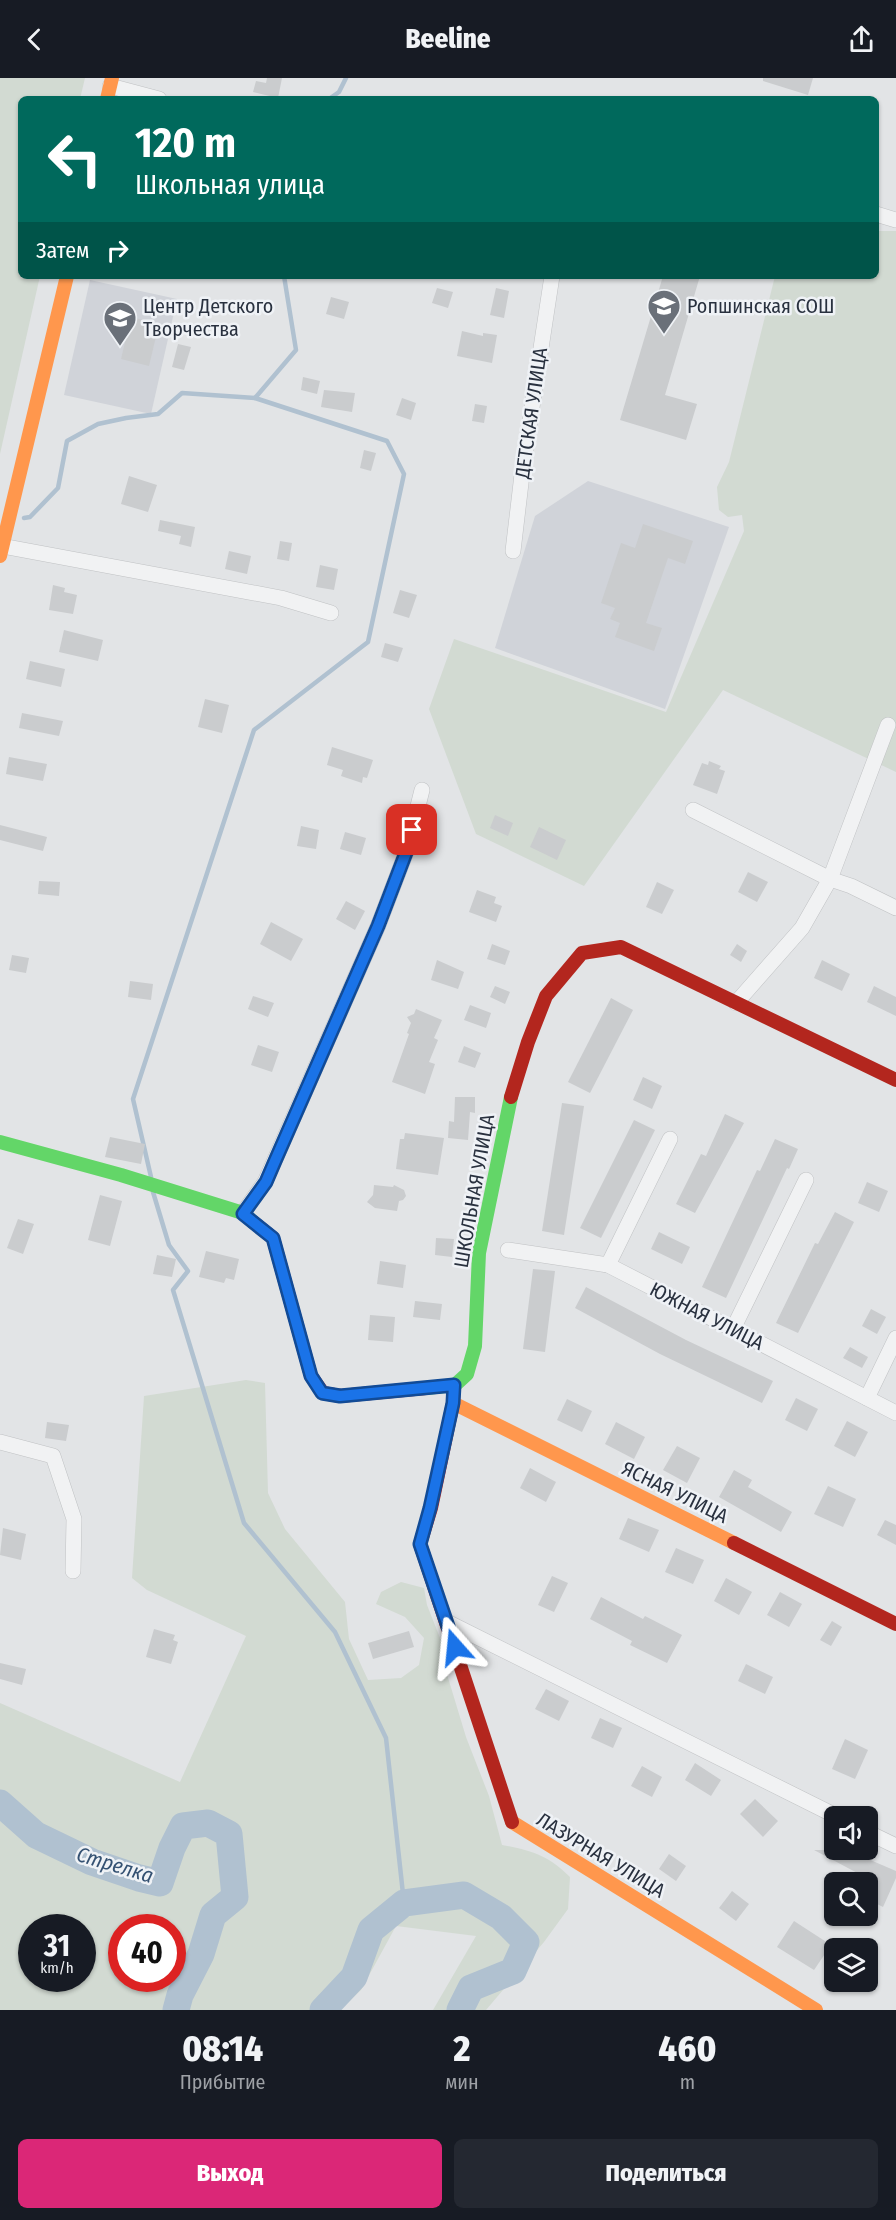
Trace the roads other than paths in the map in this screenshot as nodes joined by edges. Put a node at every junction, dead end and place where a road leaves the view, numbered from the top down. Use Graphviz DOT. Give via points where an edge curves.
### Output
graph roads {
  1 [pos="110,88"];
  2 [pos="146,96"];
  3 [pos="879,215"];
  4 [pos="896,220"];
  5 [pos="66,279"];
  6 [pos="552,279"];
  7 [pos="1,551"];
  8 [pos="513,551"];
  9 [pos="331,613"];
  10 [pos="888,725"];
  11 [pos="422,790"];
  12 [pos="693,810"];
  13 [pos="830,879"];
  14 [pos="896,908"];
  15 [pos="736,1003"];
  16 [pos="896,1080"];
  17 [pos="670,1139"];
  18 [pos="0,1142"];
  19 [pos="806,1180"];
  20 [pos="243,1214"];
  21 [pos="508,1250"];
  22 [pos="608,1265"];
  23 [pos="733,1329"];
  24 [pos="896,1338"];
  25 [pos="454,1385"];
  26 [pos="867,1398"];
  27 [pos="453,1403"];
  28 [pos="896,1413"];
  29 [pos="0,1442"];
  30 [pos="73,1571"];
  31 [pos="447,1623"];
  32 [pos="896,1624"];
  33 [pos="824,1810"];
  34 [pos="878,1837"];
  35 [pos="896,1846"];
  36 [pos="816,2010"];
  1 -- 2 [label="street"];
  3 -- 4 [label="street"];
  5 -- 7 [label="street"];
  6 -- 8 [label="street, ДЕТСКАЯ УЛИЦА"];
  7 -- 9 [label="street" via="281,598"];
  10 -- 13 [label="street"];
  11 -- 20 [label="street" via="407,850 378,926 266,1182"];
  12 -- 13 [label="street"];
  13 -- 14 [label="street"];
  13 -- 15 [label="street" via="802,928"];
  15 -- 16 [label="street, ШКОЛЬНАЯ УЛИЦА"];
  15 -- 25 [label="street, ШКОЛЬНАЯ УЛИЦА" via="621,947 582,953 546,996 512,1094 479,1253 474,1346 467,1374"];
  17 -- 22 [label="street"];
  18 -- 20 [label="street"];
  19 -- 23 [label="street"];
  20 -- 25 [label="street" via="273,1238 311,1376 322,1393 340,1396"];
  21 -- 22 [label="street, ЮЖНАЯ УЛИЦА"];
  22 -- 23 [label="street, ЮЖНАЯ УЛИЦА"];
  23 -- 26 [label="street, ЮЖНАЯ УЛИЦА"];
  24 -- 26 [label="street"];
  25 -- 27 [label="street"];
  26 -- 28 [label="street, ЮЖНАЯ УЛИЦА"];
  27 -- 31 [label="street, ЛАЗУРНАЯ УЛИЦА" via="420,1544"];
  27 -- 32 [label="street, ЯСНАЯ УЛИЦА"];
  29 -- 30 [label="street" via="53,1456 74,1519"];
  31 -- 33 [label="street"];
  31 -- 36 [label="street, ЛАЗУРНАЯ УЛИЦА" via="513,1824"];
  34 -- 35 [label="street"];
}
